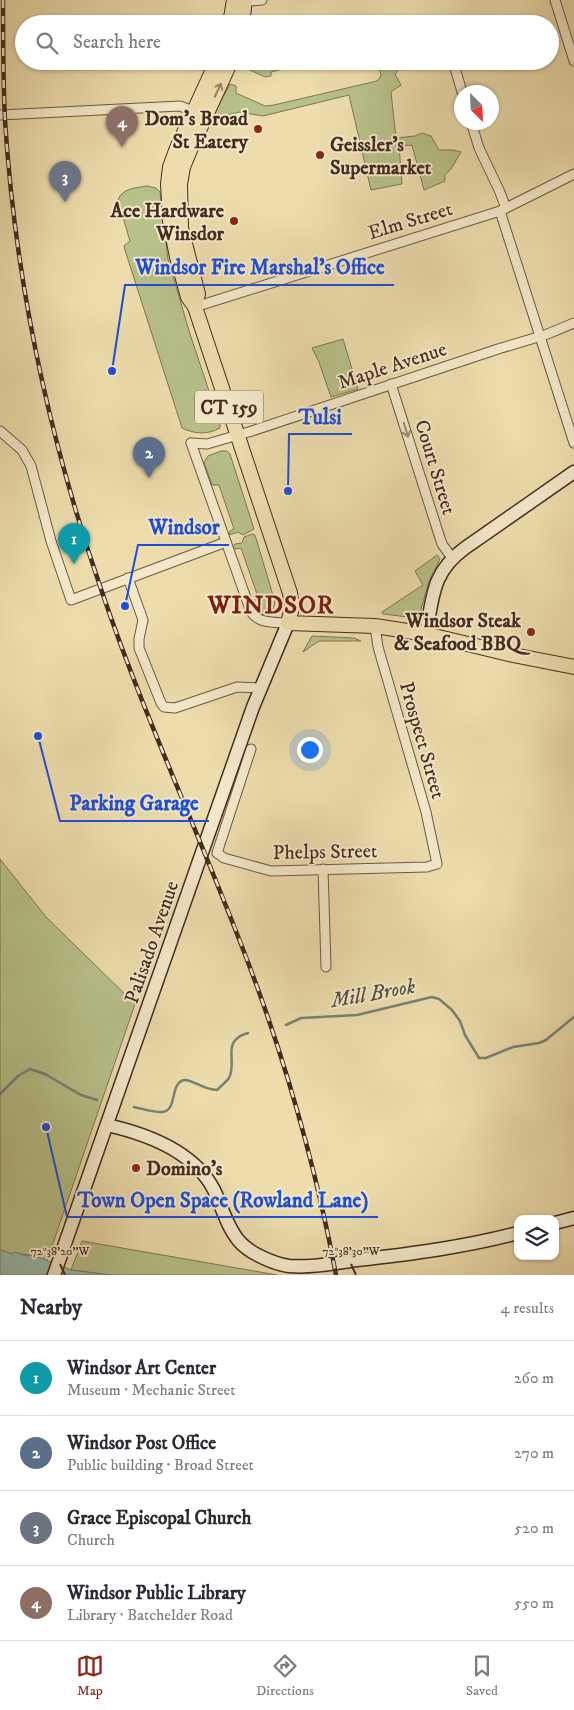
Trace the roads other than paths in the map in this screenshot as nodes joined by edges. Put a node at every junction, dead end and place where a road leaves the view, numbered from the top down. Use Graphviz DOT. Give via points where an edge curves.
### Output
graph roads {
  1 [pos="262,0"];
  2 [pos="555,0"];
  3 [pos="240,1"];
  4 [pos="234,15"];
  5 [pos="241,15"];
  6 [pos="574,61"];
  7 [pos="214,70"];
  8 [pos="226,70"];
  9 [pos="456,70"];
  10 [pos="460,85"];
  11 [pos="200,114"];
  12 [pos="0,115"];
  13 [pos="473,130"];
  14 [pos="574,174"];
  15 [pos="503,209"];
  16 [pos="196,307"];
  17 [pos="574,323"];
  18 [pos="539,337"];
  19 [pos="392,384"];
  20 [pos="0,431"];
  21 [pos="238,434"];
  22 [pos="574,443"];
  23 [pos="574,472"];
  24 [pos="226,542"];
  25 [pos="452,558"];
  26 [pos="128,578"];
  27 [pos="288,623"];
  28 [pos="375,626"];
  29 [pos="426,634"];
  30 [pos="574,667"];
  31 [pos="260,688"];
  32 [pos="251,749"];
  33 [pos="436,864"];
  34 [pos="322,870"];
  35 [pos="326,967"];
  36 [pos="107,1124"];
  37 [pos="574,1218"];
  38 [pos="559,1222"];
  39 [pos="514,1234"];
  40 [pos="54,1275"];
  1 -- 3 [label="street"];
  2 -- 6 [label="street"];
  3 -- 4 [label="main road"];
  3 -- 5 [label="main road"];
  7 -- 11 [label="main road, CT 159"];
  11 -- 8 [label="main road, CT 159, one-way"];
  9 -- 10 [label="street"];
  11 -- 12 [label="street" via="180,106"];
  11 -- 16 [label="main road, CT 159" via="183,167 174,184 175,219 198,294"];
  13 -- 15 [label="street" via="500,190"];
  14 -- 15 [label="street, Elm Street"];
  15 -- 16 [label="street, Elm Street"];
  15 -- 18 [label="street"];
  16 -- 21 [label="main road, CT 159"];
  17 -- 18 [label="street, Maple Avenue"];
  18 -- 19 [label="street, Maple Avenue"];
  18 -- 22 [label="street"];
  19 -- 21 [label="street, Maple Avenue"];
  19 -- 25 [label="street, Court Street, one-way" via="441,541"];
  20 -- 26 [label="street" via="22,450 31,466 71,600"];
  21 -- 24 [label="street, Maple Avenue" via="204,445 192,442"];
  21 -- 27 [label="main road, CT 159" via="291,597 292,611"];
  23 -- 25 [label="main road"];
  24 -- 26 [label="street"];
  24 -- 27 [label="street" via="252,615 264,621"];
  25 -- 29 [label="main road" via="437,582"];
  26 -- 31 [label="street" via="143,620 140,648 164,707 175,708 238,687"];
  27 -- 28 [label="main road"];
  27 -- 31 [label="main road, Palisado Avenue / CT 159"];
  28 -- 29 [label="main road"];
  28 -- 33 [label="street, Prospect Street" via="378,647 426,812"];
  29 -- 30 [label="main road"];
  31 -- 36 [label="main road, Palisado Avenue / CT 159"];
  32 -- 34 [label="street, Phelps Street" via="217,853 271,872"];
  33 -- 34 [label="street, Phelps Street" via="428,867"];
  34 -- 35 [label="street"];
  36 -- 39 [label="main road" via="175,1150 198,1168 240,1242 282,1265 320,1266 395,1256"];
  36 -- 40 [label="main road, Palisado Avenue / CT 159"];
  37 -- 38 [label="main road"];
}
